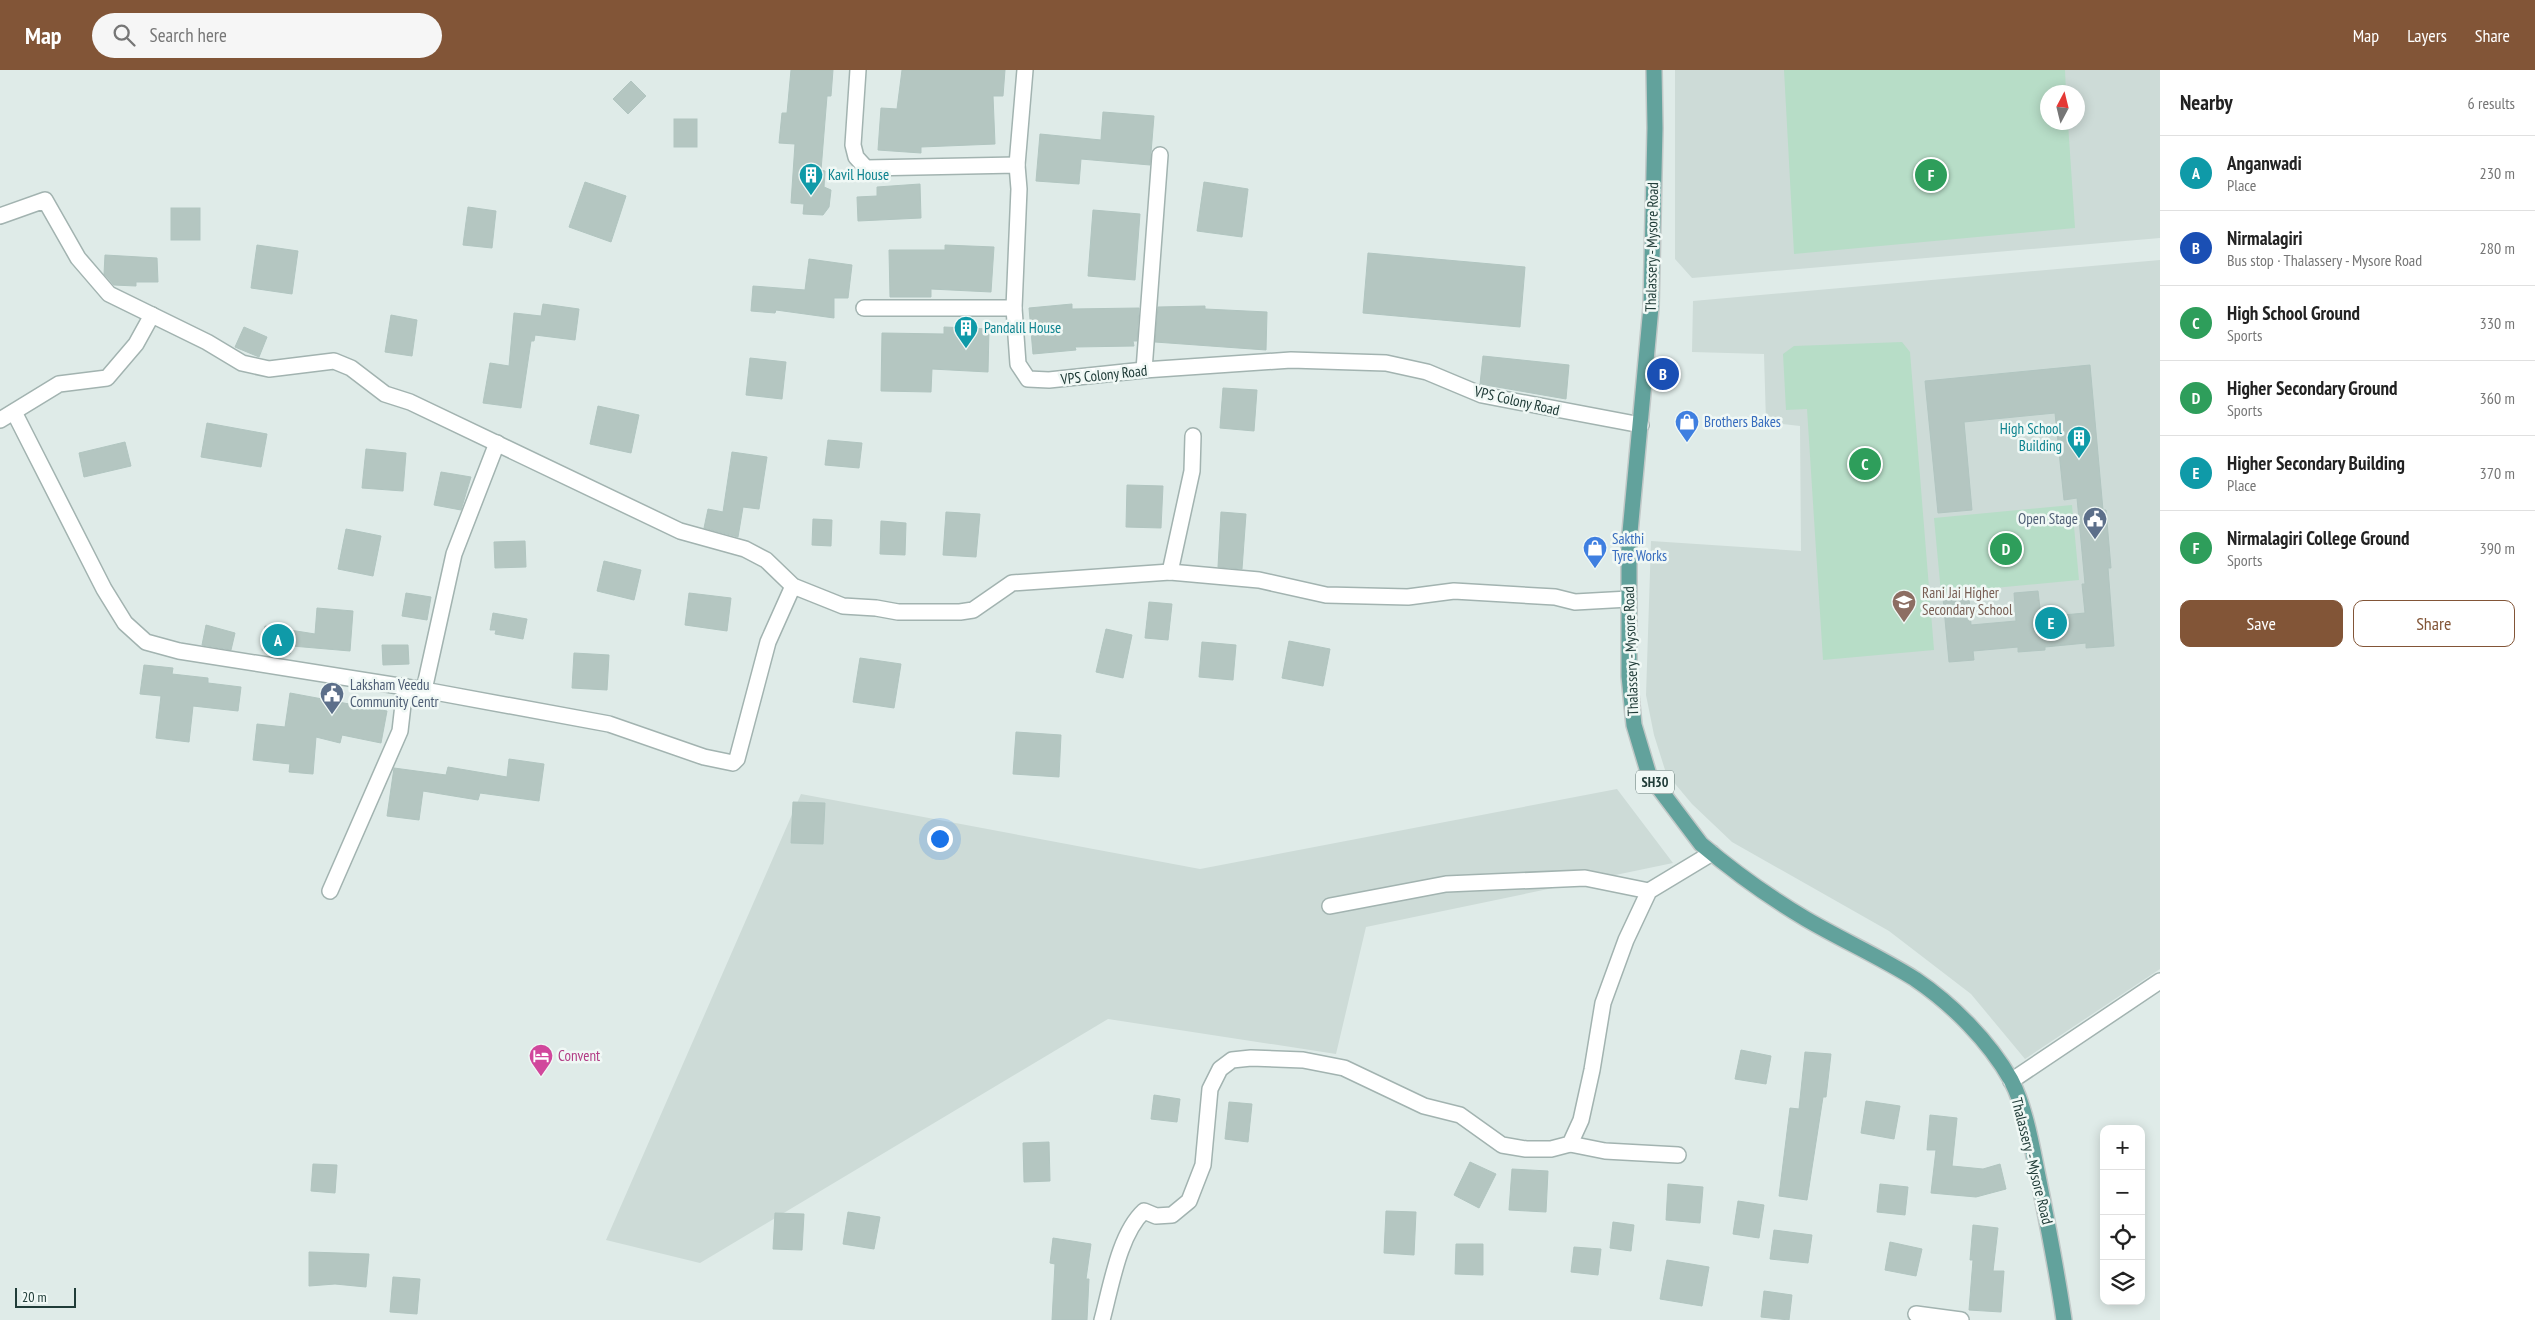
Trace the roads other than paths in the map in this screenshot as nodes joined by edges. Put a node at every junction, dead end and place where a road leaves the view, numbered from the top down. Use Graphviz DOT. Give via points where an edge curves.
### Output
graph roads {
  1 [pos="858,70"];
  2 [pos="1025,70"];
  3 [pos="1654,70"];
  4 [pos="1160,155"];
  5 [pos="1017,165"];
  6 [pos="0,216"];
  7 [pos="864,308"];
  8 [pos="1014,308"];
  9 [pos="152,315"];
  10 [pos="1144,370"];
  11 [pos="14,412"];
  12 [pos="0,420"];
  13 [pos="1641,425"];
  14 [pos="1193,436"];
  15 [pos="497,443"];
  16 [pos="1170,572"];
  17 [pos="793,586"];
  18 [pos="1629,599"];
  19 [pos="405,687"];
  20 [pos="424,690"];
  21 [pos="1712,853"];
  22 [pos="330,891"];
  23 [pos="1649,891"];
  24 [pos="1330,906"];
  25 [pos="2160,981"];
  26 [pos="2011,1081"];
  27 [pos="1570,1144"];
  28 [pos="1678,1155"];
  29 [pos="1916,1314"];
  30 [pos="1102,1320"];
  31 [pos="1961,1320"];
  32 [pos="2064,1320"];
  1 -- 5 [label="street" via="853,145 856,157 866,168"];
  2 -- 5 [label="street, VPS Colony Road"];
  3 -- 13 [label="main road, Thalassery - Mysore Road / SH30" via="1652,299"];
  4 -- 10 [label="street"];
  5 -- 8 [label="street, VPS Colony Road" via="1019,189"];
  6 -- 9 [label="street" via="45,200 78,258 109,294"];
  7 -- 8 [label="street"];
  8 -- 10 [label="street, VPS Colony Road" via="1018,364 1028,379 1050,380"];
  9 -- 11 [label="street" via="136,344 107,378 59,384"];
  9 -- 15 [label="street" via="242,363 269,368 334,361 351,368 385,394 410,402"];
  10 -- 13 [label="street, VPS Colony Road" via="1291,360 1386,363 1427,372 1482,395"];
  11 -- 12 [label="street"];
  11 -- 19 [label="street" via="104,589 125,622 146,642"];
  13 -- 18 [label="main road, Thalassery - Mysore Road / SH30" via="1629,543"];
  14 -- 16 [label="street" via="1192,471"];
  15 -- 17 [label="street" via="680,531 752,553 766,560"];
  15 -- 20 [label="street" via="454,554"];
  16 -- 17 [label="street" via="1012,583 972,610 960,612 898,612 843,606"];
  16 -- 18 [label="street" via="1259,580 1326,595 1408,597 1454,591 1555,597 1575,602"];
  17 -- 20 [label="street" via="768,642 748,724 733,763 704,757 609,724"];
  18 -- 21 [label="main road, Thalassery - Mysore Road / SH30" via="1629,676 1634,725 1647,767 1696,836"];
  19 -- 20 [label="street"];
  19 -- 22 [label="street" via="400,730"];
  21 -- 23 [label="street"];
  21 -- 26 [label="main road, Thalassery - Mysore Road / SH30" via="1755,887 1916,980 1958,1014 1987,1046"];
  23 -- 24 [label="street" via="1585,878 1456,884"];
  23 -- 27 [label="street" via="1626,940 1603,1003 1581,1120"];
  25 -- 26 [label="street"];
  26 -- 32 [label="main road, Thalassery - Mysore Road / SH30" via="2032,1150"];
  27 -- 28 [label="street" via="1605,1151"];
  27 -- 30 [label="street" via="1551,1149 1502,1145 1460,1115 1424,1106 1344,1068 1303,1060 1232,1060 1220,1069 1210,1089 1203,1165 1189,1200 1172,1216 1156,1216 1144,1211 1134,1220 1120,1255"];
  29 -- 31 [label="street"];
}
